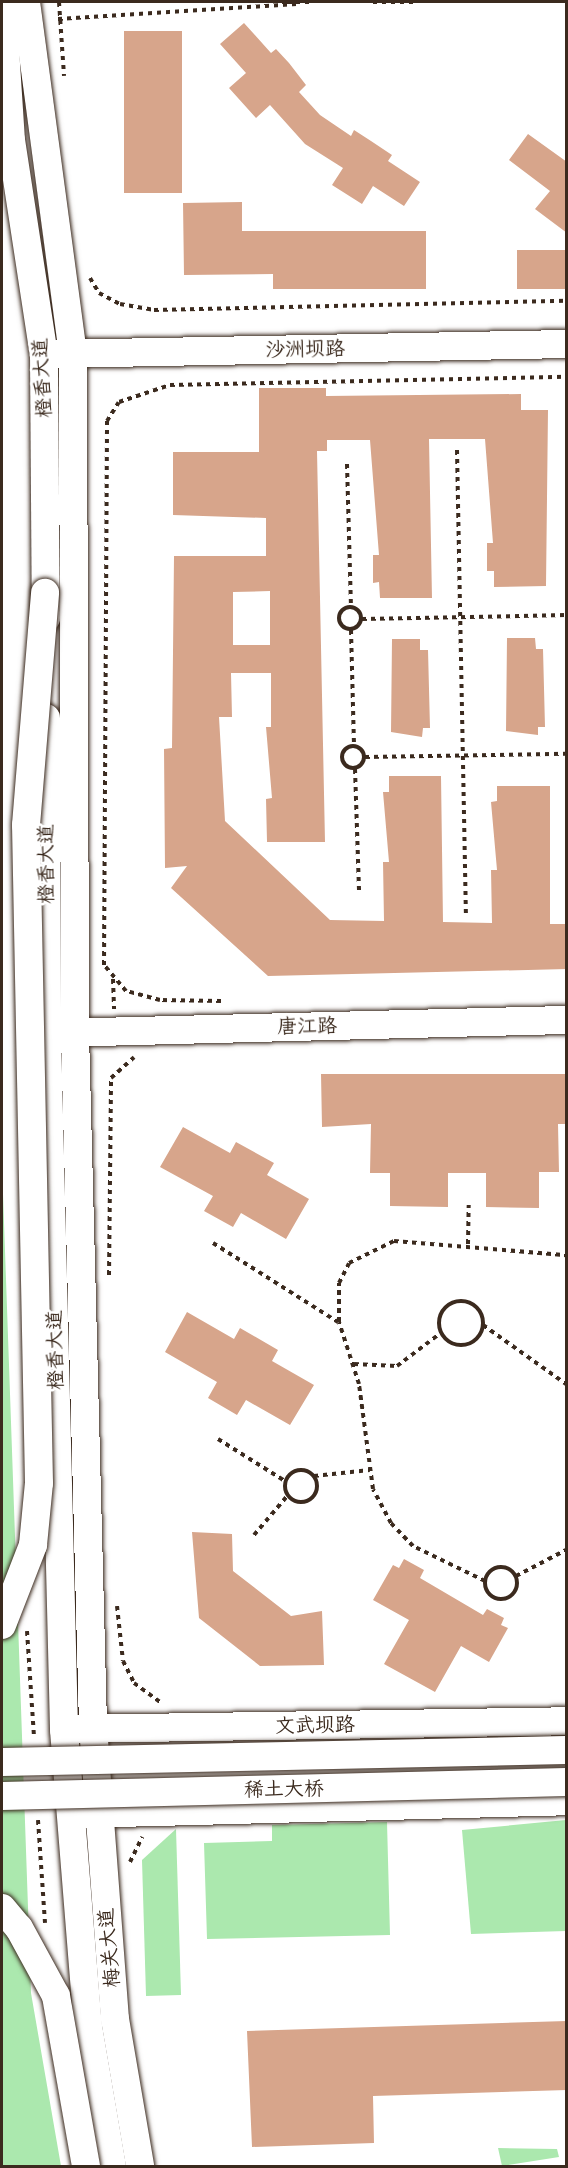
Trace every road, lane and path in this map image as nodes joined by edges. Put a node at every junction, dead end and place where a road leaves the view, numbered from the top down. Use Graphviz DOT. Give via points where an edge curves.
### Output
graph roads {
  1 [pos="287,2"];
  2 [pos="313,2"];
  3 [pos="373,2"];
  4 [pos="415,2"];
  5 [pos="297,4"];
  6 [pos="18,5"];
  7 [pos="99,293"];
  8 [pos="567,301"];
  9 [pos="567,344"];
  10 [pos="73,354"];
  11 [pos="44,355"];
  12 [pos="567,377"];
  13 [pos="457,450"];
  14 [pos="347,464"];
  15 [pos="45,593"];
  16 [pos="351,607"];
  17 [pos="567,615"];
  18 [pos="460,617"];
  19 [pos="362,619"];
  20 [pos="351,630"];
  21 [pos="354,745"];
  22 [pos="567,754"];
  23 [pos="463,755"];
  24 [pos="365,757"];
  25 [pos="355,769"];
  26 [pos="360,891"];
  27 [pos="466,917"];
  28 [pos="227,1001"];
  29 [pos="567,1020"];
  30 [pos="47,1033"];
  31 [pos="75,1033"];
  32 [pos="142,1055"];
  33 [pos="469,1205"];
  34 [pos="213,1243"];
  35 [pos="468,1244"];
  36 [pos="567,1255"];
  37 [pos="109,1286"];
  38 [pos="339,1322"];
  39 [pos="483,1324"];
  40 [pos="442,1332"];
  41 [pos="354,1364"];
  42 [pos="567,1384"];
  43 [pos="218,1439"];
  44 [pos="370,1470"];
  45 [pos="314,1476"];
  46 [pos="285,1481"];
  47 [pos="288,1496"];
  48 [pos="254,1535"];
  49 [pos="567,1550"];
  50 [pos="516,1576"];
  51 [pos="484,1581"];
  52 [pos="116,1594"];
  53 [pos="2,1625"];
  54 [pos="165,1704"];
  55 [pos="567,1720"];
  56 [pos="93,1727"];
  57 [pos="64,1730"];
  58 [pos="567,1750"];
  59 [pos="2,1762"];
  60 [pos="567,1782"];
  61 [pos="2,1796"];
  62 [pos="567,1801"];
  63 [pos="98,1812"];
  64 [pos="68,1816"];
  65 [pos="2,1908"];
  66 [pos="86,2166"];
  67 [pos="112,2166"];
  68 [pos="140,2166"];
  1 -- 5 [label="path"];
  2 -- 5 [label="path"];
  3 -- 4 [label="path"];
  5 -- 6 [label="path" via="60,19"];
  6 -- 10 [label="main road, 橙香大道"];
  6 -- 11 [label="main road, 橙香大道" via="11,140"];
  7 -- 8 [label="path" via="154,310"];
  9 -- 10 [label="main road, 沙洲坝路"];
  10 -- 11 [label="main road, 沙洲坝路"];
  10 -- 31 [label="main road, 橙香大道"];
  11 -- 15 [label="main road, 橙香大道"];
  12 -- 28 [label="path" via="170,385 119,402 107,421 104,965 126,991 160,1000"];
  13 -- 18 [label="path"];
  14 -- 16 [label="path"];
  15 -- 30 [label="main road, 橙香大道"];
  15 -- 53 [label="main road, bridge" via="26,825 39,1483 33,1545"];
  16 -- 19 [label="path"];
  16 -- 20 [label="path" via="338,619"];
  17 -- 18 [label="path"];
  18 -- 19 [label="path"];
  18 -- 23 [label="path"];
  19 -- 20 [label="path"];
  20 -- 21 [label="path"];
  21 -- 24 [label="path"];
  21 -- 25 [label="path" via="342,757"];
  22 -- 23 [label="path"];
  23 -- 24 [label="path"];
  23 -- 27 [label="path"];
  24 -- 25 [label="path"];
  25 -- 26 [label="path"];
  29 -- 31 [label="main road, 唐江路"];
  30 -- 31 [label="main road, 唐江路"];
  30 -- 57 [label="main road, 橙香大道"];
  31 -- 56 [label="main road, 橙香大道"];
  32 -- 37 [label="path" via="119,1065 111,1078"];
  33 -- 35 [label="path"];
  34 -- 38 [label="path"];
  35 -- 36 [label="path"];
  35 -- 38 [label="path" via="394,1241 350,1263 339,1283"];
  38 -- 41 [label="path"];
  39 -- 40 [label="path" via="466,1344 450,1342"];
  39 -- 40 [label="path" via="477,1308 454,1302 442,1312"];
  39 -- 42 [label="path"];
  40 -- 41 [label="path" via="397,1366"];
  41 -- 44 [label="path"];
  43 -- 46 [label="path"];
  44 -- 45 [label="path"];
  44 -- 51 [label="path" via="391,1523 412,1546"];
  45 -- 46 [label="path" via="302,1469"];
  45 -- 47 [label="path" via="317,1490 308,1500"];
  46 -- 47 [label="path"];
  47 -- 48 [label="path"];
  49 -- 50 [label="path"];
  50 -- 51 [label="path" via="498,1566"];
  50 -- 51 [label="path" via="515,1592 501,1600 488,1594"];
  52 -- 54 [label="path" via="123,1661 134,1683"];
  55 -- 56 [label="main road, 文武坝路"];
  56 -- 57 [label="main road, 文武坝路"];
  56 -- 63 [label="main road, 梅关大道"];
  57 -- 64 [label="main road, 梅关大道"];
  58 -- 59 [label="main road, 稀土大桥, bridge"];
  60 -- 61 [label="main road, 稀土大桥, bridge"];
  62 -- 63 [label="main road"];
  63 -- 64 [label="main road"];
  63 -- 68 [label="main road, 梅关大道" via="115,2019"];
  64 -- 67 [label="main road, 梅关大道" via="88,2026"];
  65 -- 66 [label="main road, bridge" via="19,1928 56,1996"];
}
